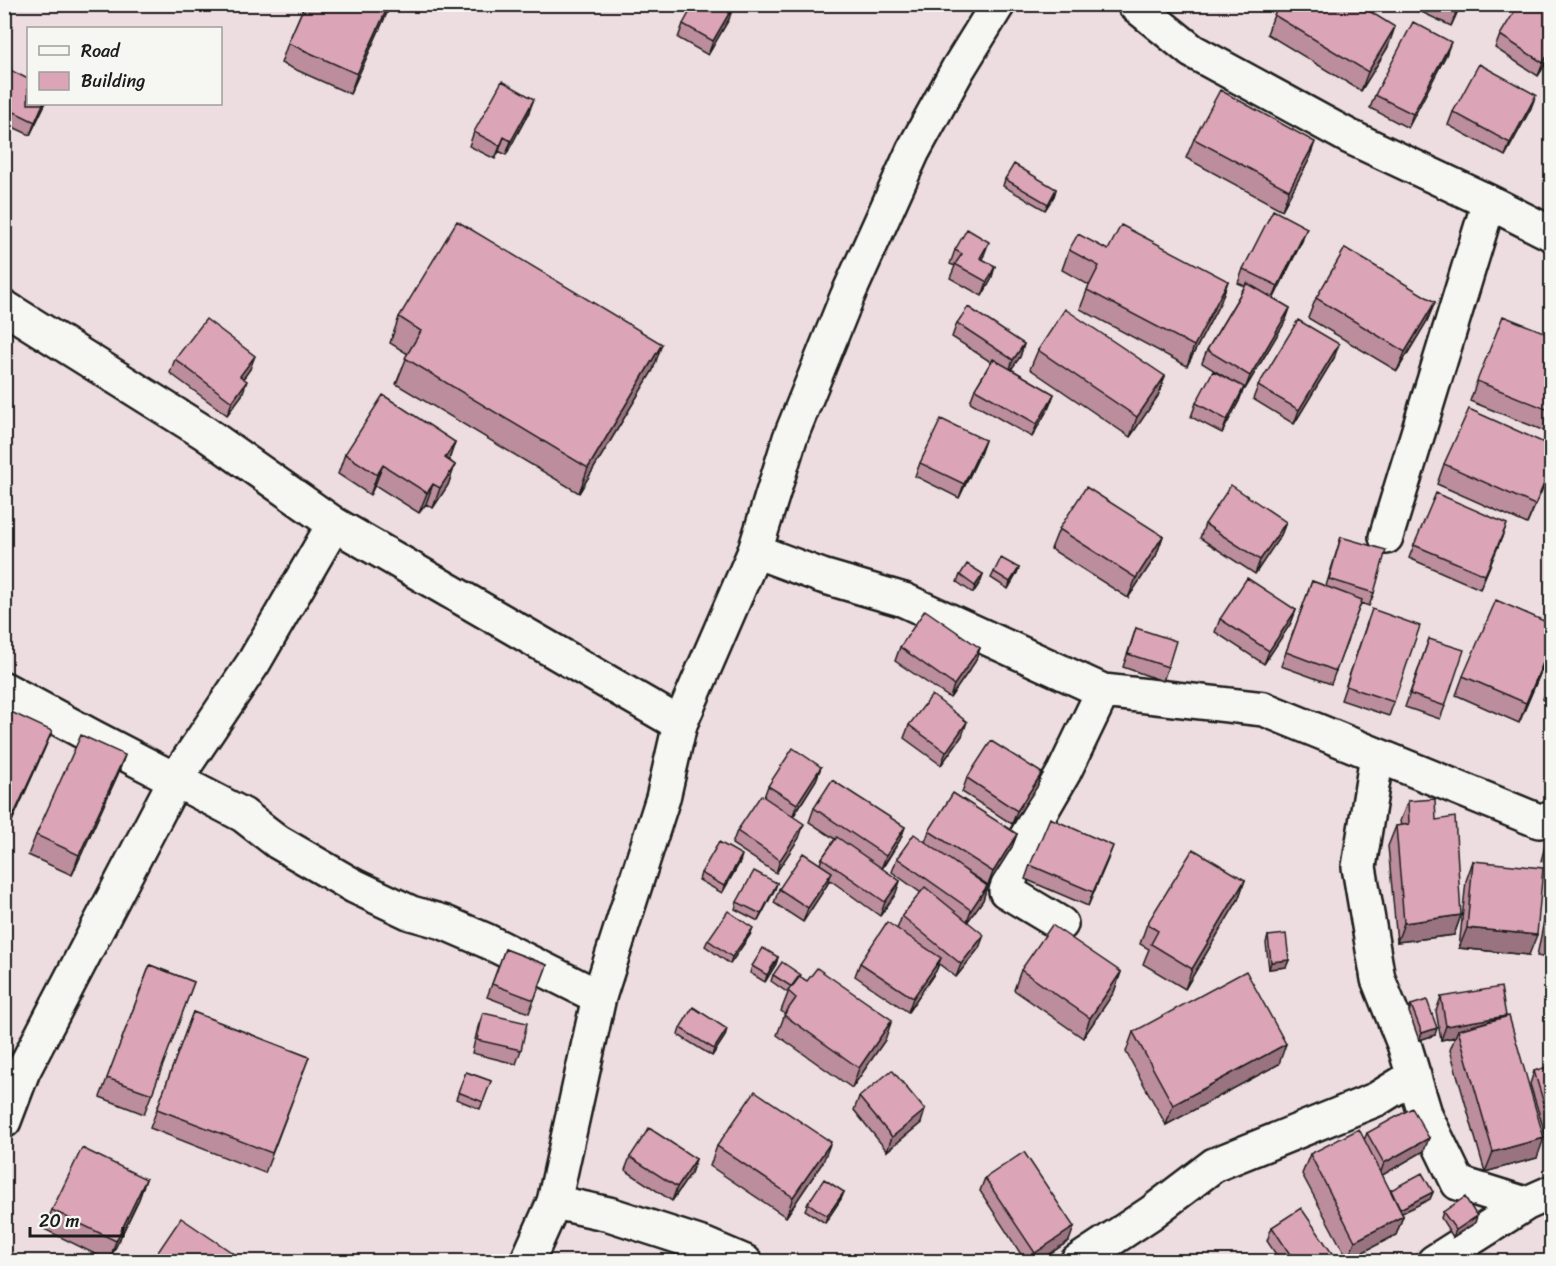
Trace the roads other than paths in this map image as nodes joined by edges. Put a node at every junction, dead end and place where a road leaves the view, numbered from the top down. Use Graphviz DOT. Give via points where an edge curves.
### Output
graph roads {
  1 [pos="998,4"];
  2 [pos="1134,4"];
  3 [pos="1489,202"];
  4 [pos="1551,234"];
  5 [pos="4,307"];
  6 [pos="334,524"];
  7 [pos="1386,537"];
  8 [pos="755,551"];
  9 [pos="4,689"];
  10 [pos="1103,691"];
  11 [pos="680,724"];
  12 [pos="1377,755"];
  13 [pos="175,780"];
  14 [pos="1551,819"];
  15 [pos="1061,924"];
  16 [pos="599,997"];
  17 [pos="14,1065"];
  18 [pos="1414,1076"];
  19 [pos="4,1121"];
  20 [pos="1538,1198"];
  21 [pos="554,1202"];
  22 [pos="527,1262"];
  23 [pos="745,1262"];
  24 [pos="1077,1262"];
  25 [pos="1434,1262"];
  1 -- 8 [label="street" via="913,151 852,286 790,438"];
  2 -- 3 [label="street" via="1192,51 1348,136"];
  3 -- 4 [label="street"];
  3 -- 7 [label="street"];
  5 -- 6 [label="street" via="205,433"];
  6 -- 11 [label="street"];
  6 -- 13 [label="street" via="255,662"];
  8 -- 10 [label="street" via="904,600"];
  8 -- 11 [label="street"];
  9 -- 13 [label="street"];
  10 -- 12 [label="street" via="1264,709"];
  10 -- 15 [label="street" via="1064,772 1024,841 1006,891"];
  11 -- 16 [label="street" via="663,798"];
  12 -- 14 [label="street" via="1539,821"];
  12 -- 18 [label="street" via="1359,867 1378,979"];
  13 -- 16 [label="street" via="243,815 278,842 354,886 411,913 487,941"];
  13 -- 17 [label="street"];
  16 -- 21 [label="street"];
  17 -- 19 [label="street"];
  18 -- 20 [label="street" via="1426,1117 1458,1183"];
  18 -- 24 [label="street" via="1377,1099 1214,1165"];
  20 -- 25 [label="street"];
  21 -- 22 [label="street"];
  21 -- 23 [label="street" via="609,1214"];
}
